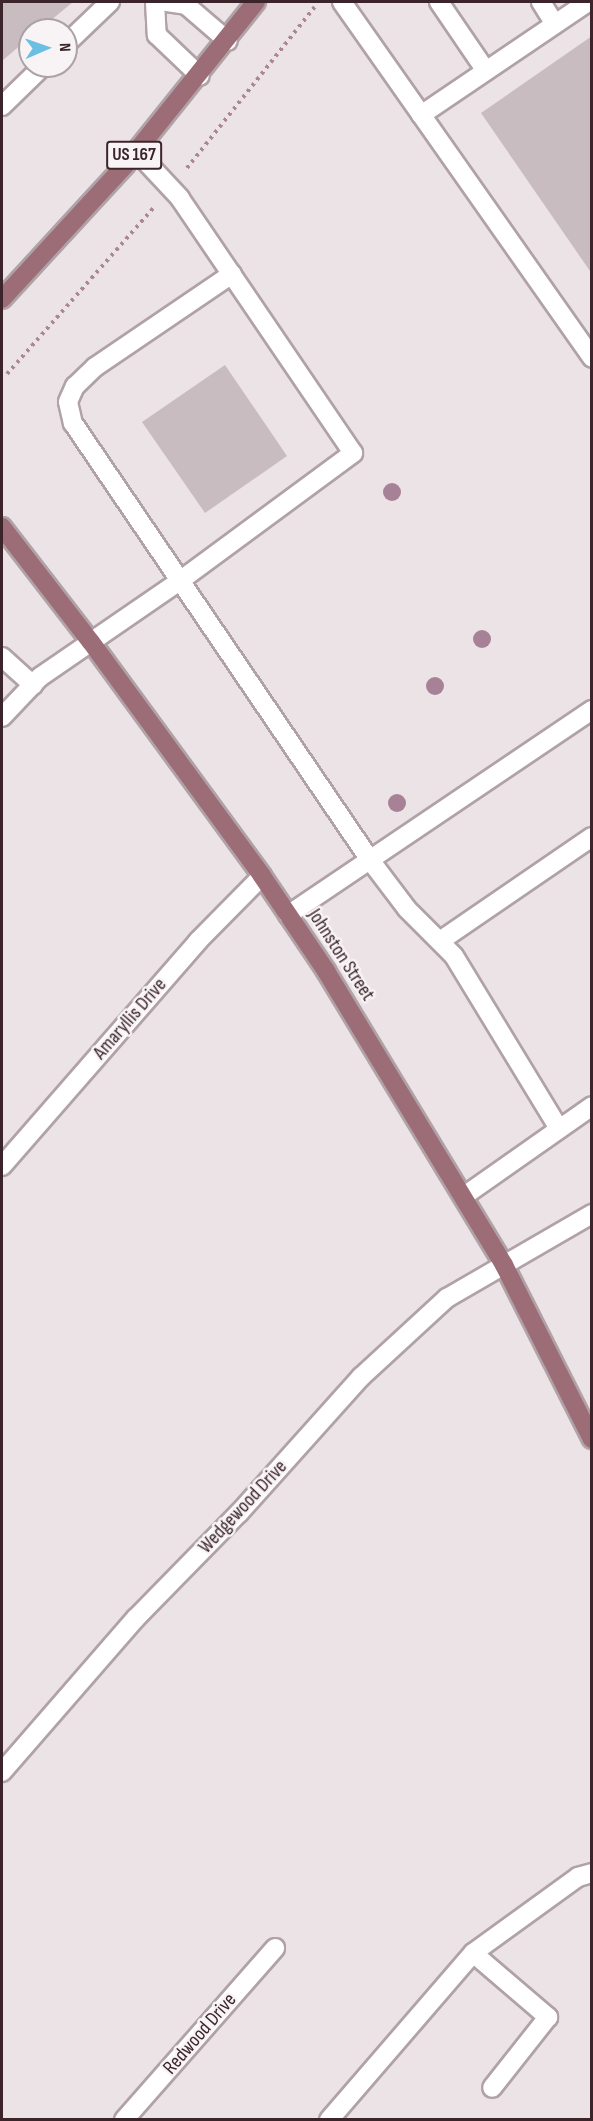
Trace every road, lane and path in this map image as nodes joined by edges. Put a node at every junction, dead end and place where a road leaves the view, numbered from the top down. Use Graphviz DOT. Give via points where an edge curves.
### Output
graph roads {
  1 [pos="110,2"];
  2 [pos="155,2"];
  3 [pos="167,2"];
  4 [pos="256,2"];
  5 [pos="342,2"];
  6 [pos="439,2"];
  7 [pos="541,2"];
  8 [pos="588,2"];
  9 [pos="555,24"];
  10 [pos="78,33"];
  11 [pos="228,41"];
  12 [pos="486,71"];
  13 [pos="200,76"];
  14 [pos="31,78"];
  15 [pos="2,106"];
  16 [pos="421,115"];
  17 [pos="137,152"];
  18 [pos="232,274"];
  19 [pos="2,299"];
  20 [pos="591,358"];
  21 [pos="3,533"];
  22 [pos="180,580"];
  23 [pos="91,642"];
  24 [pos="2,657"];
  25 [pos="33,685"];
  26 [pos="591,710"];
  27 [pos="2,716"];
  28 [pos="591,837"];
  29 [pos="370,860"];
  30 [pos="262,876"];
  31 [pos="288,915"];
  32 [pos="440,942"];
  33 [pos="591,1106"];
  34 [pos="559,1129"];
  35 [pos="2,1166"];
  36 [pos="464,1196"];
  37 [pos="591,1214"];
  38 [pos="504,1265"];
  39 [pos="591,1439"];
  40 [pos="2,1772"];
  41 [pos="591,1873"];
  42 [pos="275,1948"];
  43 [pos="473,1953"];
  44 [pos="492,2088"];
  45 [pos="124,2120"];
  46 [pos="329,2120"];
  1 -- 10 [label="street"];
  2 -- 13 [label="street" via="157,35"];
  3 -- 11 [label="street" via="186,5"];
  4 -- 11 [label="main road, US 167"];
  5 -- 16 [label="street"];
  6 -- 12 [label="street"];
  7 -- 9 [label="street"];
  8 -- 9 [label="street"];
  9 -- 12 [label="street"];
  11 -- 13 [label="main road, US 167"];
  12 -- 16 [label="street"];
  13 -- 17 [label="main road, US 167"];
  14 -- 15 [label="street"];
  16 -- 20 [label="street"];
  17 -- 18 [label="street" via="180,198"];
  17 -- 19 [label="main road, US 167"];
  18 -- 22 [label="street" via="95,367 75,386 68,402 73,423"];
  18 -- 22 [label="street" via="353,453"];
  21 -- 23 [label="main road, Johnston Street"];
  22 -- 23 [label="street"];
  22 -- 29 [label="street"];
  23 -- 25 [label="street"];
  23 -- 30 [label="main road, Johnston Street"];
  24 -- 25 [label="street"];
  25 -- 27 [label="street"];
  26 -- 29 [label="street"];
  28 -- 32 [label="street"];
  29 -- 31 [label="street"];
  29 -- 32 [label="street" via="407,909"];
  30 -- 31 [label="main road, Johnston Street"];
  30 -- 35 [label="street, Amaryllis Drive" via="198,941"];
  31 -- 36 [label="main road, Johnston Street"];
  32 -- 34 [label="street" via="454,956"];
  33 -- 34 [label="street"];
  34 -- 36 [label="street"];
  36 -- 38 [label="main road, Johnston Street"];
  37 -- 38 [label="street, Wedgewood Drive"];
  38 -- 39 [label="main road, Johnston Street"];
  38 -- 40 [label="street, Wedgewood Drive" via="447,1299 361,1377 239,1513 136,1618"];
  41 -- 43 [label="street" via="578,1877"];
  42 -- 45 [label="street, Redwood Drive"];
  43 -- 44 [label="street" via="548,2017"];
  43 -- 46 [label="street"];
}
